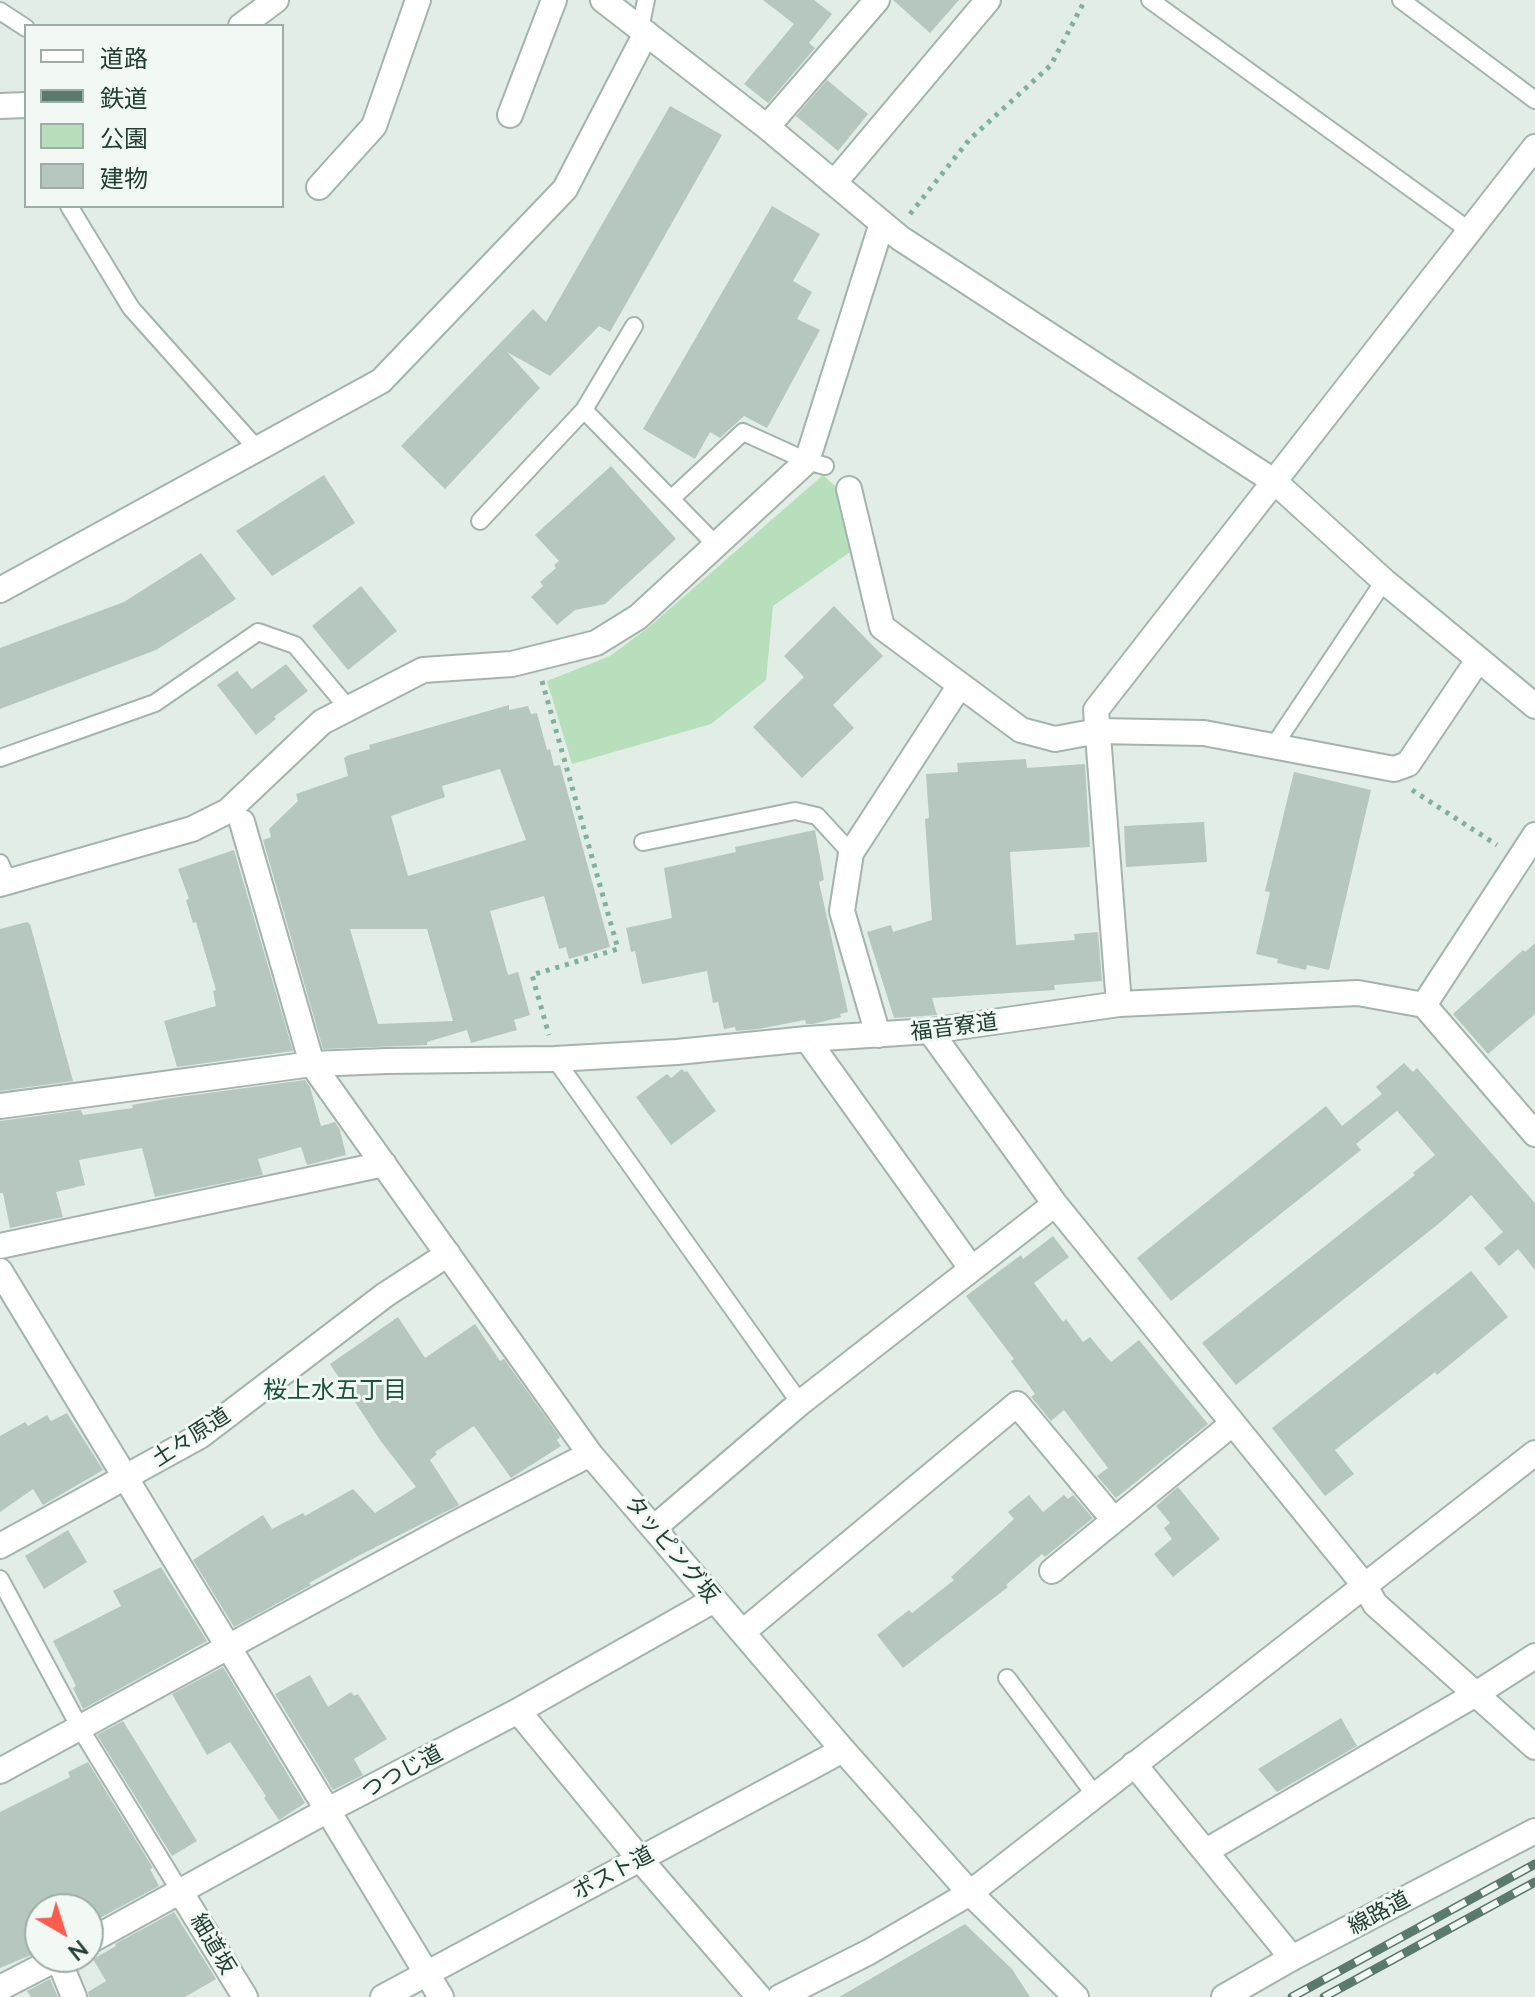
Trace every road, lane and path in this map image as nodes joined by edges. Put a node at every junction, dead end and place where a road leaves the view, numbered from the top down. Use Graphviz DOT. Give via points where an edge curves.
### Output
graph roads {
  1 [pos="276,0"];
  2 [pos="418,0"];
  3 [pos="554,0"];
  4 [pos="603,0"];
  5 [pos="646,0"];
  6 [pos="877,0"];
  7 [pos="988,0"];
  8 [pos="1085,0"];
  9 [pos="1150,0"];
  10 [pos="1401,0"];
  11 [pos="0,11"];
  12 [pos="244,24"];
  13 [pos="24,27"];
  14 [pos="643,31"];
  15 [pos="1535,100"];
  16 [pos="24,105"];
  17 [pos="0,106"];
  18 [pos="510,115"];
  19 [pos="767,127"];
  20 [pos="1535,147"];
  21 [pos="834,183"];
  22 [pos="319,187"];
  23 [pos="70,208"];
  24 [pos="891,231"];
  25 [pos="1470,231"];
  26 [pos="634,326"];
  27 [pos="584,410"];
  28 [pos="258,450"];
  29 [pos="816,464"];
  30 [pos="1275,482"];
  31 [pos="849,489"];
  32 [pos="671,499"];
  33 [pos="480,521"];
  34 [pos="716,545"];
  35 [pos="1384,581"];
  36 [pos="0,590"];
  37 [pos="1478,660"];
  38 [pos="540,674"];
  39 [pos="960,685"];
  40 [pos="1535,706"];
  41 [pos="348,708"];
  42 [pos="1098,731"];
  43 [pos="1275,744"];
  44 [pos="0,758"];
  45 [pos="1394,769"];
  46 [pos="242,822"];
  47 [pos="643,842"];
  48 [pos="1528,850"];
  49 [pos="851,853"];
  50 [pos="3,876"];
  51 [pos="1119,1004"];
  52 [pos="1424,1005"];
  53 [pos="930,1031"];
  54 [pos="878,1035"];
  55 [pos="807,1039"];
  56 [pos="555,1059"];
  57 [pos="312,1064"];
  58 [pos="0,1106"];
  59 [pos="1535,1134"];
  60 [pos="384,1164"];
  61 [pos="1055,1204"];
  62 [pos="0,1246"];
  63 [pos="448,1254"];
  64 [pos="971,1268"];
  65 [pos="0,1271"];
  66 [pos="800,1403"];
  67 [pos="1232,1424"];
  68 [pos="1535,1453"];
  69 [pos="590,1454"];
  70 [pos="127,1477"];
  71 [pos="1114,1520"];
  72 [pos="655,1527"];
  73 [pos="0,1546"];
  74 [pos="1052,1571"];
  75 [pos="0,1579"];
  76 [pos="1365,1586"];
  77 [pos="714,1600"];
  78 [pos="744,1631"];
  79 [pos="229,1648"];
  80 [pos="1535,1656"];
  81 [pos="1007,1678"];
  82 [pos="1476,1694"];
  83 [pos="518,1711"];
  84 [pos="80,1728"];
  85 [pos="1535,1747"];
  86 [pos="843,1750"];
  87 [pos="1134,1764"];
  88 [pos="0,1771"];
  89 [pos="1095,1795"];
  90 [pos="328,1810"];
  91 [pos="1535,1831"];
  92 [pos="1206,1851"];
  93 [pos="639,1858"];
  94 [pos="180,1891"];
  95 [pos="970,1893"];
  96 [pos="104,1933"];
  97 [pos="1292,1958"];
  98 [pos="30,1973"];
  99 [pos="65,1973"];
  100 [pos="427,1973"];
  101 [pos="0,1988"];
  102 [pos="74,1997"];
  103 [pos="245,1997"];
  104 [pos="383,1997"];
  105 [pos="441,1997"];
  106 [pos="759,1997"];
  107 [pos="780,1997"];
  108 [pos="1076,1997"];
  109 [pos="1224,1997"];
  1 -- 12 [label="street"];
  2 -- 22 [label="street" via="374,126"];
  3 -- 18 [label="street"];
  4 -- 14 [label="street"];
  5 -- 14 [label="lane"];
  6 -- 19 [label="street"];
  7 -- 21 [label="street"];
  8 -- 24 [label="path" via="1051,65 969,140"];
  9 -- 25 [label="lane"];
  10 -- 15 [label="lane"];
  11 -- 13 [label="lane"];
  14 -- 19 [label="street"];
  14 -- 28 [label="street" via="565,189 381,381"];
  16 -- 17 [label="street"];
  19 -- 21 [label="street"];
  20 -- 25 [label="street"];
  21 -- 24 [label="street"];
  23 -- 28 [label="lane" via="131,308"];
  24 -- 29 [label="street"];
  24 -- 30 [label="street"];
  25 -- 30 [label="street"];
  26 -- 27 [label="lane"];
  27 -- 32 [label="lane"];
  27 -- 33 [label="lane"];
  28 -- 36 [label="street"];
  29 -- 32 [label="lane" via="743,432"];
  29 -- 34 [label="street"];
  30 -- 35 [label="street"];
  30 -- 42 [label="street" via="1096,710"];
  31 -- 39 [label="street" via="882,627"];
  32 -- 34 [label="lane"];
  34 -- 41 [label="street" via="638,617 596,643 512,664 423,670"];
  35 -- 37 [label="street"];
  35 -- 43 [label="lane"];
  37 -- 40 [label="street"];
  37 -- 45 [label="street" via="1408,764"];
  38 -- 56 [label="path" via="618,949 532,975"];
  39 -- 42 [label="street" via="1021,730 1055,739"];
  39 -- 49 [label="street"];
  41 -- 44 [label="lane" via="295,645 258,632 155,703"];
  41 -- 50 [label="street" via="322,722 228,811 192,829"];
  42 -- 43 [label="street" via="1204,733"];
  42 -- 51 [label="street"];
  43 -- 45 [label="street"];
  45 -- 48 [label="path" via="1394,779"];
  46 -- 57 [label="street, タッピング坂"];
  47 -- 49 [label="lane" via="795,811 817,816"];
  48 -- 52 [label="street"];
  49 -- 54 [label="street" via="842,911"];
  51 -- 52 [label="street, 福音寮道" via="1358,993"];
  51 -- 53 [label="street, 福音寮道"];
  52 -- 59 [label="street"];
  53 -- 54 [label="street, 福音寮道"];
  53 -- 61 [label="street"];
  54 -- 55 [label="street, 福音寮道"];
  55 -- 56 [label="street, 福音寮道"];
  55 -- 64 [label="street"];
  56 -- 57 [label="street, 福音寮道"];
  56 -- 66 [label="lane"];
  57 -- 58 [label="street, 福音寮道"];
  57 -- 60 [label="street, タッピング坂"];
  60 -- 62 [label="street"];
  60 -- 63 [label="street, タッピング坂"];
  61 -- 64 [label="street"];
  61 -- 67 [label="street"];
  63 -- 69 [label="street, タッピング坂"];
  63 -- 70 [label="street, 土々原道" via="385,1295 200,1436"];
  64 -- 66 [label="street"];
  65 -- 70 [label="street"];
  66 -- 72 [label="street"];
  67 -- 71 [label="street"];
  67 -- 76 [label="street"];
  68 -- 76 [label="street"];
  69 -- 72 [label="street, タッピング坂"];
  69 -- 79 [label="street"];
  70 -- 73 [label="street, 土々原道"];
  70 -- 79 [label="street"];
  71 -- 74 [label="street"];
  71 -- 78 [label="street" via="1017,1404"];
  72 -- 77 [label="street, タッピング坂"];
  75 -- 84 [label="lane"];
  76 -- 82 [label="street" via="1375,1604"];
  76 -- 87 [label="street"];
  77 -- 78 [label="street, タッピング坂"];
  77 -- 83 [label="street, つつじ道"];
  78 -- 86 [label="street, タッピング坂"];
  79 -- 84 [label="street"];
  79 -- 90 [label="street"];
  80 -- 82 [label="street"];
  81 -- 89 [label="lane"];
  82 -- 85 [label="street"];
  82 -- 92 [label="street"];
  83 -- 90 [label="street, つつじ道"];
  83 -- 93 [label="street"];
  84 -- 88 [label="street"];
  84 -- 94 [label="lane"];
  86 -- 93 [label="street, ポスト道"];
  86 -- 95 [label="street, タッピング坂"];
  87 -- 89 [label="street"];
  87 -- 92 [label="street"];
  89 -- 95 [label="street"];
  90 -- 94 [label="street, つつじ道"];
  90 -- 100 [label="street"];
  91 -- 97 [label="street, 線路道"];
  92 -- 97 [label="street"];
  93 -- 100 [label="street, ポスト道"];
  93 -- 106 [label="street"];
  94 -- 96 [label="street, つつじ道"];
  94 -- 103 [label="street, 細道坂"];
  95 -- 107 [label="street"];
  95 -- 108 [label="street, タッピング坂"];
  97 -- 109 [label="street, 線路道"];
  98 -- 101 [label="street"];
  99 -- 102 [label="street"];
  100 -- 104 [label="street, ポスト道"];
  100 -- 105 [label="street"];
}
